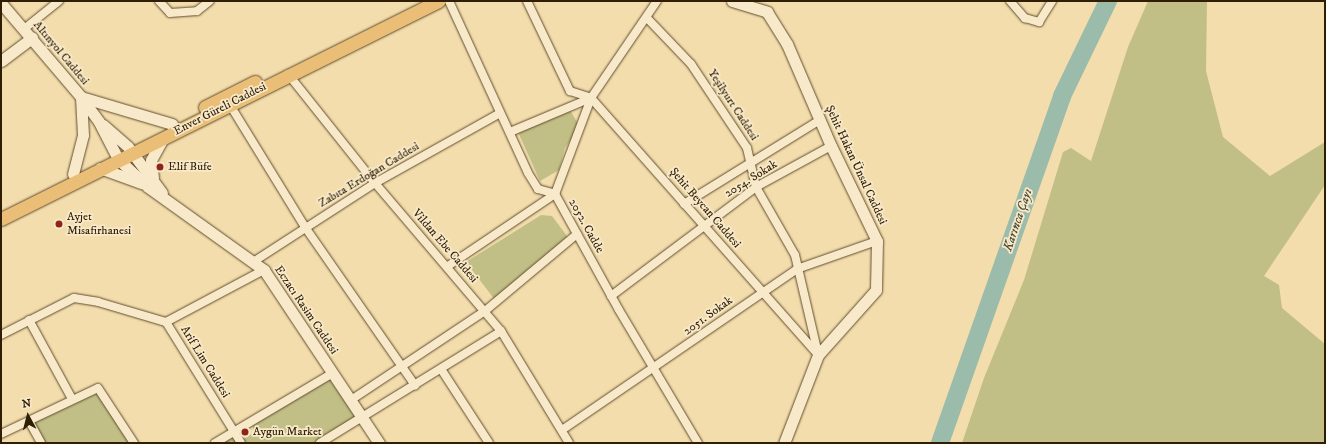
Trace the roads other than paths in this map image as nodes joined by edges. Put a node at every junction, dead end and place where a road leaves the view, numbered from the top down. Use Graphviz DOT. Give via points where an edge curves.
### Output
graph roads {
  1 [pos="58,1"];
  2 [pos="159,1"];
  3 [pos="210,1"];
  4 [pos="420,1"];
  5 [pos="439,1"];
  6 [pos="449,1"];
  7 [pos="527,1"];
  8 [pos="657,1"];
  9 [pos="732,1"];
  10 [pos="1010,1"];
  11 [pos="1052,1"];
  12 [pos="1,3"];
  13 [pos="647,18"];
  14 [pos="24,29"];
  15 [pos="32,38"];
  16 [pos="1,60"];
  17 [pos="288,74"];
  18 [pos="81,97"];
  19 [pos="591,98"];
  20 [pos="230,105"];
  21 [pos="500,113"];
  22 [pos="820,120"];
  23 [pos="99,122"];
  24 [pos="172,124"];
  25 [pos="510,132"];
  26 [pos="163,138"];
  27 [pos="831,146"];
  28 [pos="130,150"];
  29 [pos="116,156"];
  30 [pos="751,163"];
  31 [pos="100,168"];
  32 [pos="73,174"];
  33 [pos="375,184"];
  34 [pos="152,185"];
  35 [pos="756,187"];
  36 [pos="555,194"];
  37 [pos="684,204"];
  38 [pos="1,209"];
  39 [pos="1,219"];
  40 [pos="703,226"];
  41 [pos="305,227"];
  42 [pos="577,234"];
  43 [pos="877,242"];
  44 [pos="253,262"];
  45 [pos="448,266"];
  46 [pos="797,269"];
  47 [pos="264,270"];
  48 [pos="762,292"];
  49 [pos="611,296"];
  50 [pos="485,311"];
  51 [pos="29,320"];
  52 [pos="166,322"];
  53 [pos="502,331"];
  54 [pos="1,335"];
  55 [pos="818,355"];
  56 [pos="403,366"];
  57 [pos="441,369"];
  58 [pos="654,369"];
  59 [pos="333,374"];
  60 [pos="415,385"];
  61 [pos="72,399"];
  62 [pos="351,400"];
  63 [pos="363,417"];
  64 [pos="29,421"];
  65 [pos="562,430"];
  66 [pos="234,432"];
  67 [pos="1,434"];
  68 [pos="41,443"];
  69 [pos="134,443"];
  70 [pos="215,443"];
  71 [pos="241,443"];
  72 [pos="320,443"];
  73 [pos="379,443"];
  74 [pos="489,443"];
  75 [pos="569,443"];
  76 [pos="698,443"];
  77 [pos="784,443"];
  1 -- 14 [label="street"];
  2 -- 3 [label="street" via="170,13 197,11"];
  4 -- 24 [label="main road, Enver Güreli Caddesi"];
  5 -- 17 [label="main road, Enver Güreli Caddesi"];
  6 -- 21 [label="street, 2052. Cadde"];
  7 -- 19 [label="street" via="570,91"];
  8 -- 13 [label="street"];
  9 -- 22 [label="main road, Şehit Hakan Ünsal Caddesi" via="768,12 787,44"];
  10 -- 11 [label="street" via="1025,18 1039,22"];
  12 -- 14 [label="main road, Altınyol Caddesi"];
  13 -- 19 [label="street"];
  13 -- 30 [label="street, Yeşilyurt Caddesi" via="691,64 748,148"];
  14 -- 15 [label="main road, Altınyol Caddesi"];
  15 -- 16 [label="main road"];
  15 -- 18 [label="main road, Altınyol Caddesi"];
  17 -- 20 [label="main road, Enver Güreli Caddesi"];
  17 -- 33 [label="street, Vildan Ebe Caddesi"];
  18 -- 23 [label="main road, Altınyol Caddesi"];
  18 -- 24 [label="main road"];
  18 -- 32 [label="main road" via="83,135"];
  19 -- 25 [label="street"];
  19 -- 36 [label="street"];
  19 -- 37 [label="street, Şehit Beycan Caddesi"];
  20 -- 26 [label="main road, Enver Güreli Caddesi"];
  20 -- 41 [label="street"];
  21 -- 25 [label="street, 2052. Cadde"];
  21 -- 33 [label="street, Zabıta Erdoğan Caddesi"];
  22 -- 27 [label="main road, Şehit Hakan Ünsal Caddesi"];
  22 -- 30 [label="street"];
  23 -- 28 [label="main road"];
  23 -- 29 [label="main road"];
  24 -- 28 [label="main road, Enver Güreli Caddesi"];
  25 -- 36 [label="street, 2052. Cadde" via="538,189"];
  26 -- 28 [label="main road, Enver Güreli Caddesi"];
  26 -- 34 [label="main road" via="150,164"];
  27 -- 35 [label="street, 2054. Sokak"];
  27 -- 43 [label="main road, Şehit Hakan Ünsal Caddesi"];
  28 -- 29 [label="main road, Enver Güreli Caddesi"];
  28 -- 34 [label="main road"];
  29 -- 31 [label="main road, Enver Güreli Caddesi"];
  29 -- 32 [label="main road, Enver Güreli Caddesi"];
  29 -- 34 [label="main road"];
  30 -- 35 [label="street, Yeşilyurt Caddesi"];
  30 -- 37 [label="street"];
  31 -- 34 [label="main road"];
  31 -- 39 [label="main road, Enver Güreli Caddesi"];
  32 -- 38 [label="main road, Enver Güreli Caddesi"];
  33 -- 41 [label="street, Zabıta Erdoğan Caddesi"];
  33 -- 45 [label="street, Vildan Ebe Caddesi"];
  34 -- 44 [label="main road, Eczacı Rasim Caddesi" via="168,202"];
  35 -- 40 [label="street, 2054. Sokak"];
  35 -- 46 [label="street, Yeşilyurt Caddesi" via="795,255"];
  36 -- 42 [label="street, 2052. Cadde"];
  36 -- 45 [label="street"];
  37 -- 40 [label="street, Şehit Beycan Caddesi"];
  40 -- 48 [label="street, Şehit Beycan Caddesi"];
  40 -- 49 [label="street, 2054. Sokak"];
  41 -- 44 [label="street, Zabıta Erdoğan Caddesi"];
  41 -- 56 [label="street"];
  42 -- 49 [label="street, 2052. Cadde"];
  42 -- 50 [label="street"];
  43 -- 46 [label="street, 2051. Sokak"];
  43 -- 55 [label="main road, Şehit Hakan Ünsal Caddesi" via="876,290"];
  44 -- 47 [label="main road, Eczacı Rasim Caddesi"];
  45 -- 50 [label="street, Vildan Ebe Caddesi"];
  46 -- 48 [label="street, 2051. Sokak"];
  46 -- 55 [label="street, Yeşilyurt Caddesi"];
  47 -- 52 [label="street"];
  47 -- 59 [label="main road, Eczacı Rasim Caddesi"];
  48 -- 55 [label="street, Şehit Beycan Caddesi"];
  48 -- 58 [label="street, 2051. Sokak"];
  49 -- 58 [label="street, 2052. Cadde"];
  50 -- 53 [label="street, Vildan Ebe Caddesi"];
  50 -- 56 [label="street"];
  51 -- 52 [label="street, Arif Lim Caddesi" via="74,298 98,302"];
  51 -- 54 [label="street, Arif Lim Caddesi"];
  51 -- 61 [label="street"];
  52 -- 66 [label="street, Arif Lim Caddesi"];
  53 -- 57 [label="street"];
  53 -- 65 [label="street, Vildan Ebe Caddesi"];
  55 -- 77 [label="main road"];
  56 -- 60 [label="street"];
  56 -- 62 [label="street"];
  57 -- 60 [label="street"];
  57 -- 74 [label="street"];
  58 -- 65 [label="street, 2051. Sokak"];
  58 -- 76 [label="street, 2052. Cadde"];
  59 -- 62 [label="main road, Eczacı Rasim Caddesi"];
  59 -- 66 [label="street"];
  60 -- 63 [label="street"];
  61 -- 64 [label="street"];
  61 -- 69 [label="street" via="95,388 101,389"];
  62 -- 63 [label="main road, Eczacı Rasim Caddesi"];
  63 -- 72 [label="street"];
  63 -- 73 [label="main road, Eczacı Rasim Caddesi"];
  64 -- 67 [label="street"];
  64 -- 68 [label="street"];
  65 -- 75 [label="street, Vildan Ebe Caddesi"];
  66 -- 70 [label="street"];
  66 -- 71 [label="street, Arif Lim Caddesi"];
}
